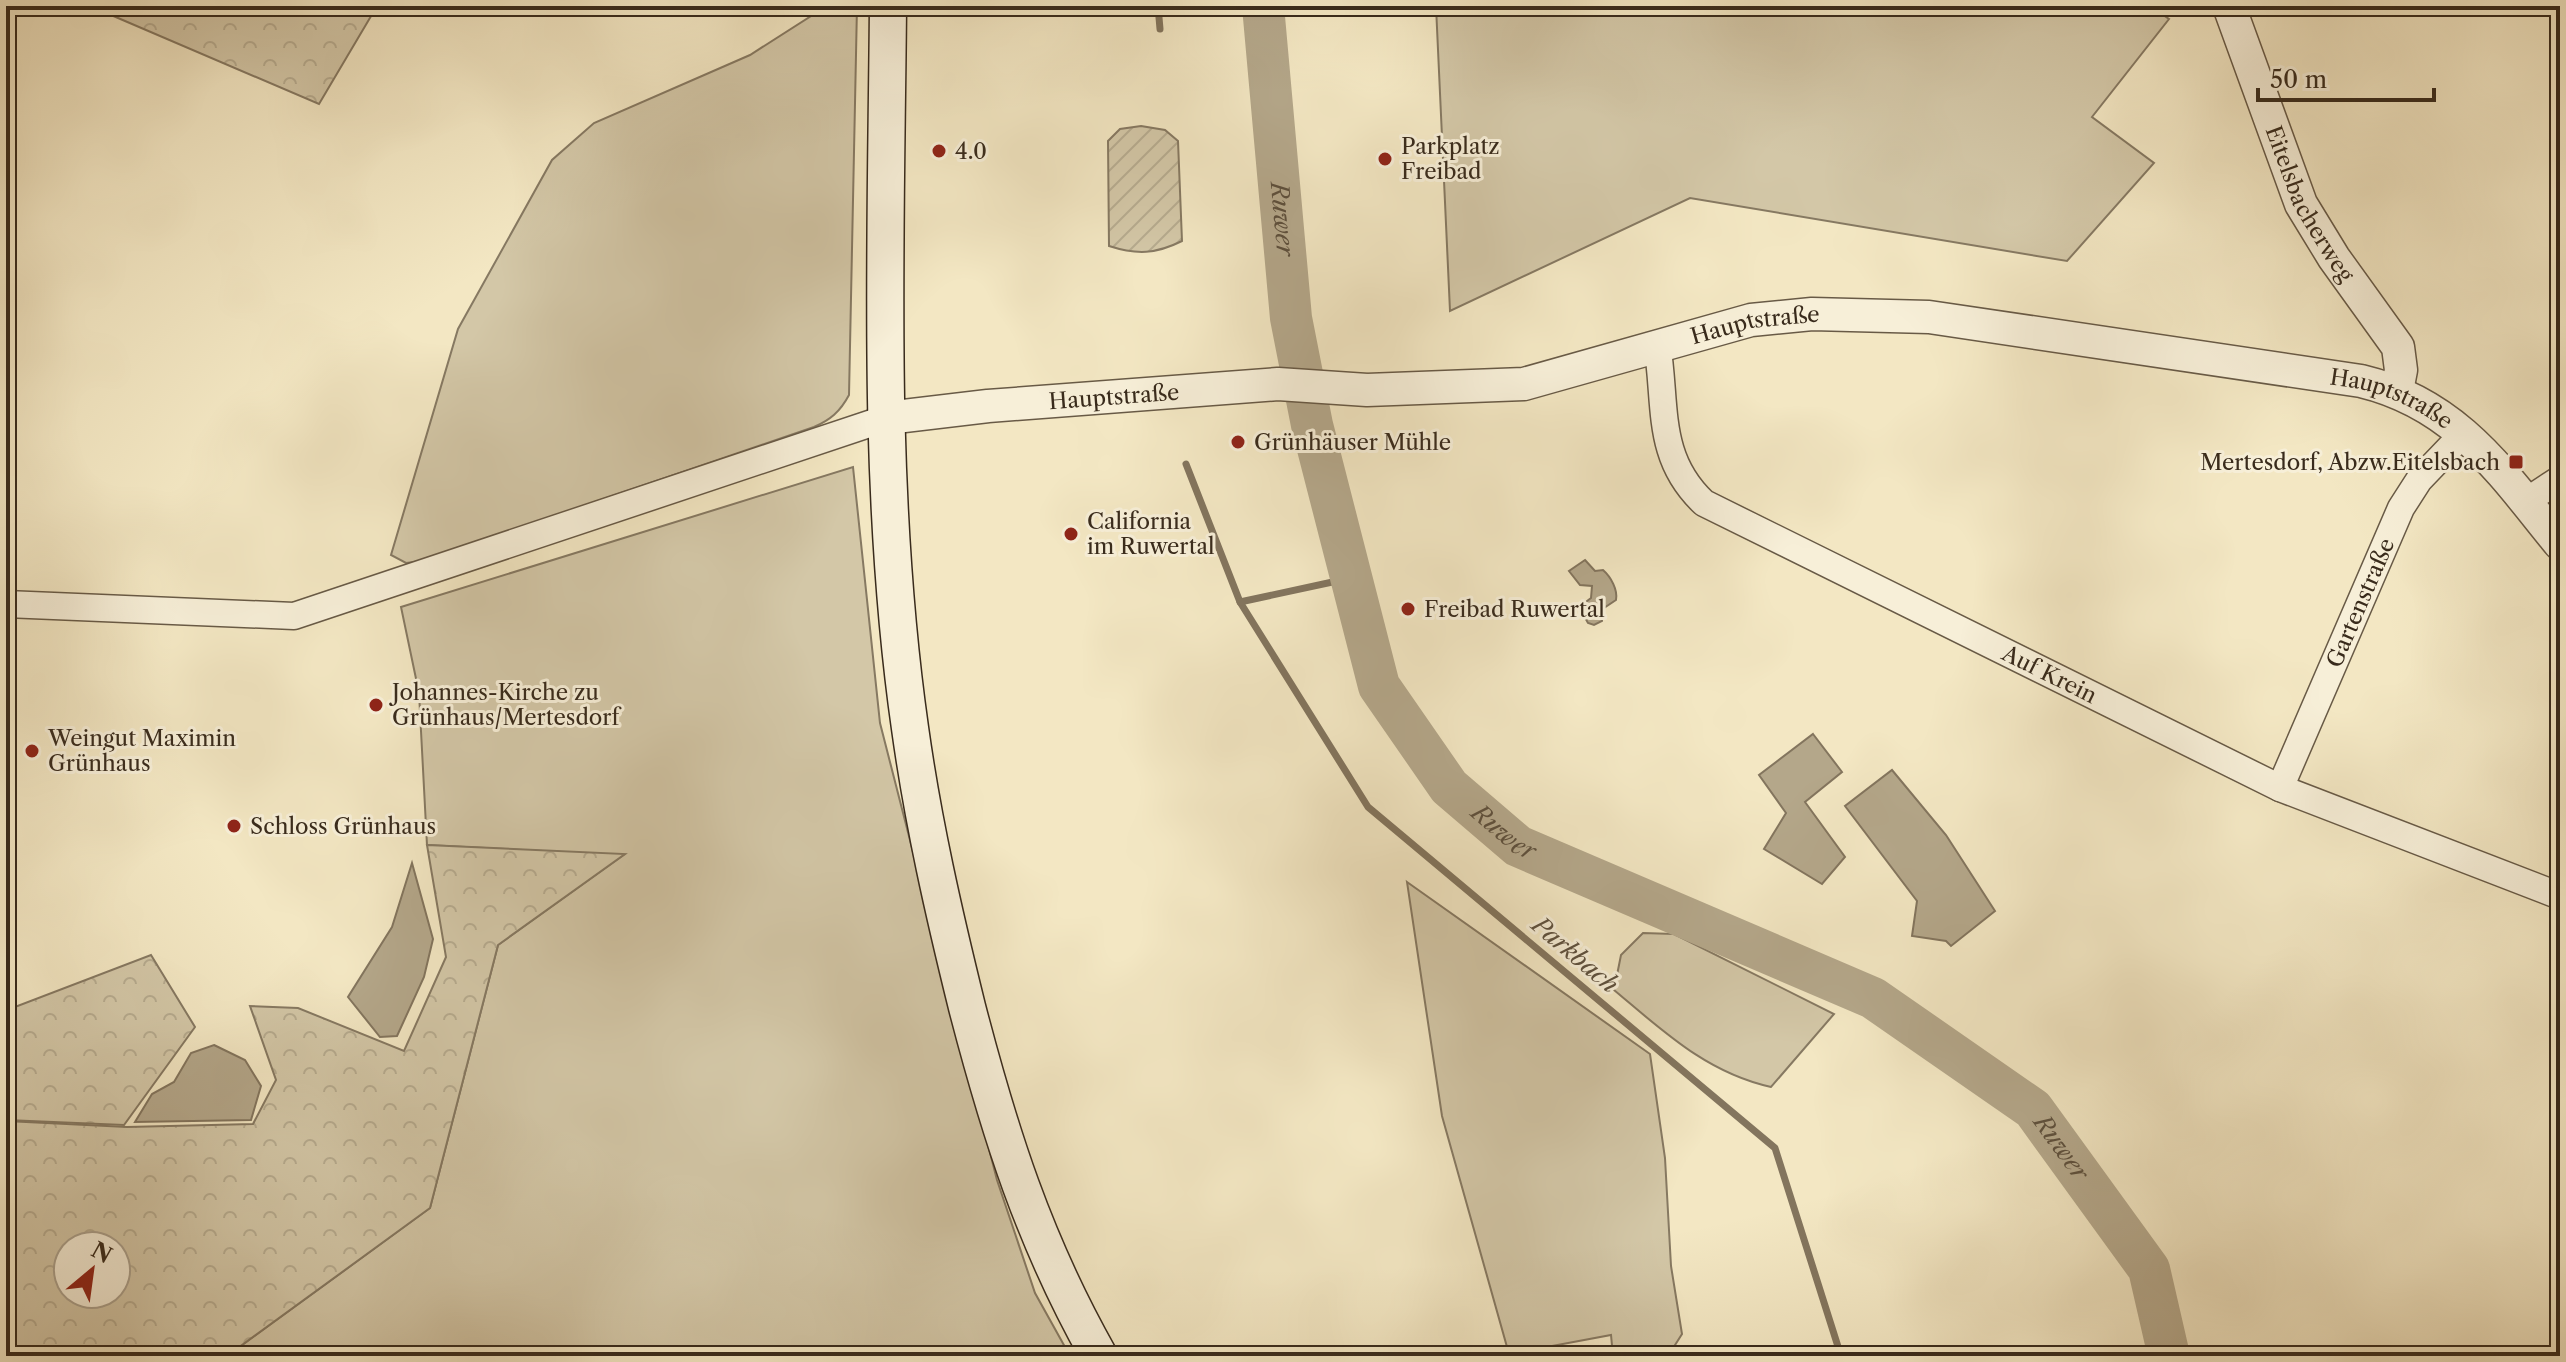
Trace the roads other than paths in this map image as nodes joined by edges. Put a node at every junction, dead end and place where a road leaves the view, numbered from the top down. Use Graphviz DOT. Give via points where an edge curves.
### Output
graph roads {
  1 [pos="888,6"];
  2 [pos="2229,6"];
  3 [pos="1657,344"];
  4 [pos="2397,391"];
  5 [pos="887,418"];
  6 [pos="2464,433"];
  7 [pos="2560,479"];
  8 [pos="2525,502"];
  9 [pos="2560,544"];
  10 [pos="6,604"];
  11 [pos="2280,788"];
  12 [pos="2560,896"];
  13 [pos="1099,1356"];
  1 -- 5 [label="main road"];
  2 -- 4 [label="street, Eitelsbacherweg" via="2301,204 2398,347"];
  3 -- 4 [label="street, Hauptstraße" via="1751,320 1878,313 2087,339"];
  3 -- 5 [label="street, Hauptstraße" via="1524,384 1278,384"];
  3 -- 11 [label="street, Auf Krein" via="1668,451 1677,473 1704,503"];
  4 -- 6 [label="street, Hauptstraße" via="2435,410"];
  5 -- 10 [label="street" via="294,616"];
  5 -- 13 [label="main road" via="909,725 944,920 992,1106 1023,1198 1061,1288"];
  6 -- 8 [label="street, Hauptstraße"];
  6 -- 11 [label="street, Gartenstraße" via="2419,480 2401,508"];
  7 -- 8 [label="street"];
  8 -- 9 [label="street, Hauptstraße"];
  11 -- 12 [label="street, Auf Krein"];
}
